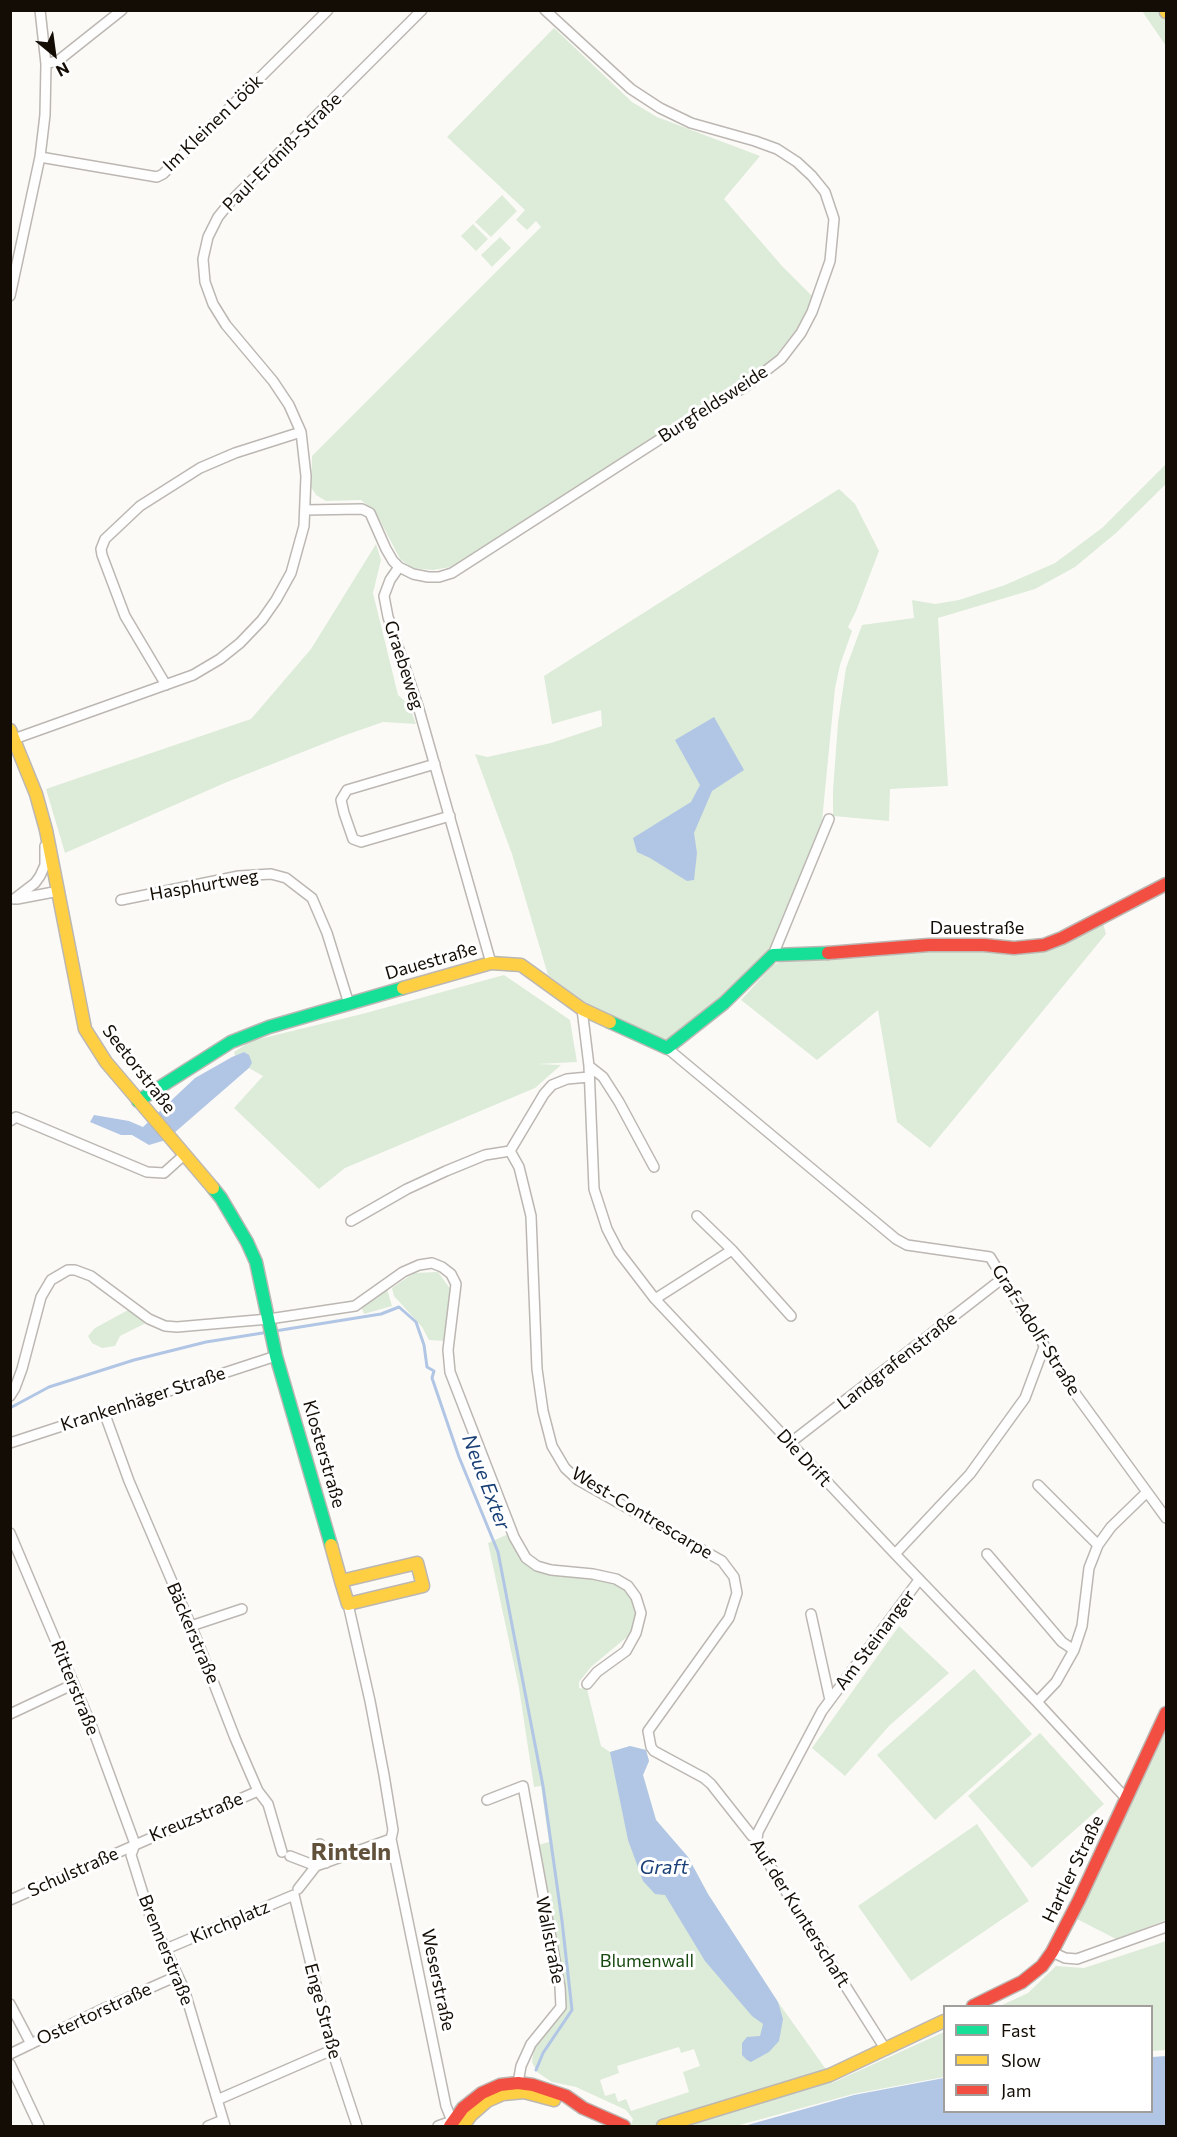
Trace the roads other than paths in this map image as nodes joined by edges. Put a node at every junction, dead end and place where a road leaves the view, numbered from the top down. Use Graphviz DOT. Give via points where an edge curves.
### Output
graph roads {
  1 [pos="40,10"];
  2 [pos="122,10"];
  3 [pos="328,10"];
  4 [pos="423,10"];
  5 [pos="545,10"];
  6 [pos="46,64"];
  7 [pos="40,157"];
  8 [pos="10,296"];
  9 [pos="301,432"];
  10 [pos="305,510"];
  11 [pos="399,567"];
  12 [pos="166,685"];
  13 [pos="12,735"];
  14 [pos="435,764"];
  15 [pos="450,816"];
  16 [pos="829,819"];
  17 [pos="46,830"];
  18 [pos="1167,884"];
  19 [pos="59,891"];
  20 [pos="12,899"];
  21 [pos="121,900"];
  22 [pos="772,956"];
  23 [pos="491,963"];
  24 [pos="349,1004"];
  25 [pos="582,1009"];
  26 [pos="667,1048"];
  27 [pos="589,1071"];
  28 [pos="141,1105"];
  29 [pos="10,1121"];
  30 [pos="510,1151"];
  31 [pos="184,1155"];
  32 [pos="654,1167"];
  33 [pos="697,1216"];
  34 [pos="351,1221"];
  35 [pos="732,1250"];
  36 [pos="1003,1278"];
  37 [pos="655,1299"];
  38 [pos="791,1316"];
  39 [pos="270,1328"];
  40 [pos="1044,1347"];
  41 [pos="276,1356"];
  42 [pos="10,1396"];
  43 [pos="104,1412"];
  44 [pos="10,1443"];
  45 [pos="790,1443"];
  46 [pos="1038,1485"];
  47 [pos="1147,1492"];
  48 [pos="1167,1518"];
  49 [pos="10,1533"];
  50 [pos="1098,1545"];
  51 [pos="894,1554"];
  52 [pos="987,1554"];
  53 [pos="919,1580"];
  54 [pos="341,1581"];
  55 [pos="348,1604"];
  56 [pos="242,1609"];
  57 [pos="811,1614"];
  58 [pos="191,1626"];
  59 [pos="1074,1650"];
  60 [pos="74,1684"];
  61 [pos="587,1684"];
  62 [pos="830,1700"];
  63 [pos="1037,1702"];
  64 [pos="1167,1713"];
  65 [pos="10,1714"];
  66 [pos="650,1742"];
  67 [pos="258,1791"];
  68 [pos="1127,1797"];
  69 [pos="487,1800"];
  70 [pos="391,1839"];
  71 [pos="757,1839"];
  72 [pos="135,1844"];
  73 [pos="320,1844"];
  74 [pos="326,1863"];
  75 [pos="316,1866"];
  76 [pos="296,1892"];
  77 [pos="10,1900"];
  78 [pos="1167,1927"];
  79 [pos="166,1948"];
  80 [pos="1052,1952"];
  81 [pos="178,1978"];
  82 [pos="10,2004"];
  83 [pos="977,2005"];
  84 [pos="943,2022"];
  85 [pos="31,2044"];
  86 [pos="332,2050"];
  87 [pos="886,2050"];
  88 [pos="10,2054"];
  89 [pos="10,2064"];
  90 [pos="518,2083"];
  91 [pos="217,2100"];
  92 [pos="573,2103"];
  93 [pos="224,2123"];
  94 [pos="458,2124"];
  95 [pos="618,2124"];
  96 [pos="39,2127"];
  97 [pos="208,2127"];
  98 [pos="357,2127"];
  99 [pos="438,2127"];
  100 [pos="663,2127"];
  1 -- 6 [label="street"];
  2 -- 6 [label="street" via="59,60"];
  3 -- 7 [label="street, Im Kleinen Löök" via="163,174 157,177"];
  4 -- 9 [label="street, Paul-Erdniß-Straße" via="231,201 208,237 203,259 205,282 213,304 273,381"];
  5 -- 11 [label="street, Burgfeldsweide" via="608,70 660,108 691,123 777,149 797,162 825,192 834,219 830,261 801,333 781,359 745,387 452,573 428,577"];
  6 -- 7 [label="street"];
  7 -- 8 [label="street"];
  9 -- 10 [label="street, Paul-Erdniß-Straße"];
  9 -- 12 [label="street" via="200,468 140,506 105,539 102,555 124,616"];
  10 -- 11 [label="street" via="363,509 370,513"];
  10 -- 12 [label="street, Paul-Erdniß-Straße" via="291,573 262,620 220,659"];
  11 -- 14 [label="street, Graebeweg" via="384,596"];
  12 -- 13 [label="street, Paul-Erdniß-Straße"];
  13 -- 17 [label="street, Seetorstraße"];
  14 -- 15 [label="street, Graebeweg"];
  14 -- 15 [label="street" via="347,790 341,800 344,813 353,839 361,842"];
  15 -- 23 [label="street, Graebeweg"];
  16 -- 22 [label="street"];
  17 -- 19 [label="street, Seetorstraße"];
  17 -- 20 [label="street" via="45,865 40,876"];
  18 -- 22 [label="street, Dauestraße" via="1044,945 929,945"];
  19 -- 20 [label="street"];
  19 -- 28 [label="street, Seetorstraße" via="85,1029"];
  21 -- 24 [label="street, Hasphurtweg" via="239,876 272,874 286,879 312,898"];
  22 -- 26 [label="street" via="724,1003"];
  23 -- 24 [label="street, Dauestraße"];
  23 -- 25 [label="street, Dauestraße" via="521,965"];
  24 -- 28 [label="street, Dauestraße" via="231,1042"];
  25 -- 26 [label="street, Dauestraße"];
  25 -- 27 [label="street, Die Drift"];
  26 -- 36 [label="street, Graf-Adolf-Straße" via="896,1239 907,1245 990,1257"];
  27 -- 30 [label="street" via="552,1085"];
  27 -- 32 [label="street" via="603,1077"];
  27 -- 37 [label="street, Die Drift" via="594,1190 619,1252"];
  28 -- 31 [label="street, Seetorstraße"];
  29 -- 31 [label="street" via="16,1117 147,1172 164,1173"];
  30 -- 34 [label="street" via="485,1155 446,1171"];
  30 -- 66 [label="street, West-Contrescarpe" via="519,1167 531,1216 537,1369 552,1446 565,1468 578,1480 722,1561 734,1577 737,1593 729,1618 648,1731"];
  31 -- 39 [label="street, Seetorstraße" via="221,1198 240,1228 256,1262"];
  33 -- 35 [label="street"];
  35 -- 37 [label="street"];
  35 -- 38 [label="street"];
  36 -- 40 [label="street, Graf-Adolf-Straße"];
  36 -- 45 [label="street, Landgrafenstraße"];
  37 -- 45 [label="street, Die Drift"];
  39 -- 41 [label="street, Klosterstraße"];
  39 -- 42 [label="street" via="165,1326 149,1319 91,1276 68,1270 51,1280 41,1297 22,1369"];
  39 -- 61 [label="street" via="356,1306 419,1264 432,1263 451,1274 456,1284 448,1350 450,1372 514,1537 526,1558 537,1566 593,1574 628,1586 641,1612 626,1651"];
  40 -- 47 [label="street, Graf-Adolf-Straße"];
  40 -- 51 [label="street" via="1025,1398 970,1474"];
  41 -- 43 [label="street, Krankenhäger Straße"];
  41 -- 54 [label="street, Klosterstraße"];
  43 -- 44 [label="street, Krankenhäger Straße"];
  43 -- 58 [label="street, Bäckerstraße"];
  45 -- 51 [label="street, Die Drift"];
  46 -- 50 [label="street"];
  47 -- 48 [label="street, Graf-Adolf-Straße"];
  47 -- 50 [label="street"];
  49 -- 60 [label="street, Ritterstraße"];
  50 -- 59 [label="street" via="1089,1568 1082,1626"];
  51 -- 53 [label="street, Die Drift"];
  52 -- 59 [label="street" via="1062,1642"];
  53 -- 62 [label="street, Am Steinanger"];
  53 -- 63 [label="street, Die Drift"];
  54 -- 55 [label="street, Klosterstraße"];
  54 -- 55 [label="street" via="417,1563 423,1586"];
  55 -- 70 [label="street, Klosterstraße" via="384,1775"];
  56 -- 58 [label="street"];
  57 -- 62 [label="street, Am Steinanger"];
  58 -- 67 [label="street, Bäckerstraße"];
  59 -- 63 [label="street" via="1056,1682"];
  60 -- 65 [label="street"];
  60 -- 72 [label="street, Ritterstraße"];
  62 -- 71 [label="street, Am Steinanger"];
  63 -- 68 [label="street, Die Drift"];
  64 -- 68 [label="street, Hartler Straße"];
  66 -- 71 [label="street, Auf der Kunterschaft" via="654,1751 711,1784"];
  67 -- 72 [label="street, Kreuzstraße"];
  67 -- 75 [label="street, Bäckerstraße" via="268,1804 286,1854"];
  68 -- 80 [label="street, Hartler Straße"];
  69 -- 90 [label="street, Wallstraße" via="523,1786 560,1987 561,2007 531,2044 520,2066"];
  70 -- 74 [label="street"];
  70 -- 94 [label="street, Weserstraße" via="446,2106"];
  71 -- 87 [label="street, Auf der Kunterschaft"];
  72 -- 77 [label="street, Schulstraße"];
  72 -- 79 [label="street, Brennerstraße" via="130,1854 150,1916"];
  73 -- 74 [label="street"];
  74 -- 75 [label="street"];
  75 -- 76 [label="street"];
  76 -- 79 [label="street, Kirchplatz"];
  76 -- 86 [label="street, Enge Straße"];
  78 -- 80 [label="street" via="1077,1959"];
  79 -- 81 [label="street, Brennerstraße"];
  80 -- 83 [label="street, Hartler Straße" via="1022,1982"];
  81 -- 85 [label="street, Ostertorstraße"];
  81 -- 91 [label="street, Brennerstraße"];
  82 -- 85 [label="street"];
  84 -- 87 [label="street"];
  85 -- 88 [label="street, Ostertorstraße"];
  86 -- 91 [label="street"];
  86 -- 98 [label="street, Enge Straße"];
  87 -- 100 [label="street" via="830,2075"];
  89 -- 96 [label="street"];
  90 -- 92 [label="street" via="566,2096"];
  90 -- 94 [label="street" via="482,2093 463,2108"];
  91 -- 93 [label="street, Brennerstraße"];
  92 -- 94 [label="street" via="524,2092 508,2093 487,2101"];
  92 -- 95 [label="street"];
  93 -- 97 [label="street"];
  94 -- 99 [label="street"];
}
